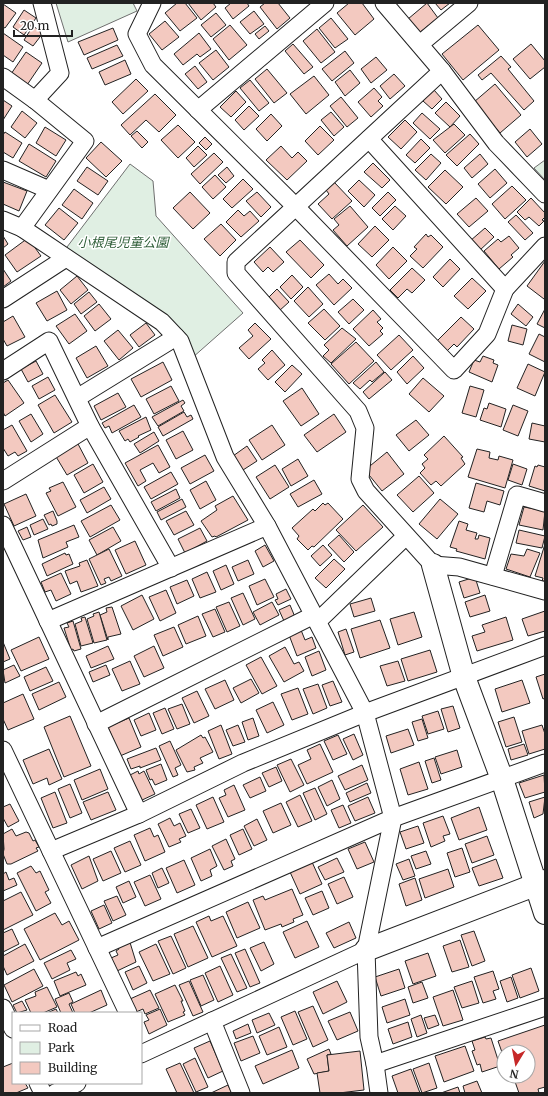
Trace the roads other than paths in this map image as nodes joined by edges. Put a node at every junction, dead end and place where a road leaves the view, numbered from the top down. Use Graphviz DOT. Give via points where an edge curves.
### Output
graph roads {
  1 [pos="42,3"];
  2 [pos="152,3"];
  3 [pos="325,3"];
  4 [pos="384,3"];
  5 [pos="468,3"];
  6 [pos="420,44"];
  7 [pos="442,71"];
  8 [pos="3,77"];
  9 [pos="35,100"];
  10 [pos="198,110"];
  11 [pos="369,139"];
  12 [pos="3,170"];
  13 [pos="49,190"];
  14 [pos="545,194"];
  15 [pos="296,207"];
  16 [pos="3,220"];
  17 [pos="22,228"];
  18 [pos="545,246"];
  19 [pos="66,258"];
  20 [pos="505,290"];
  21 [pos="3,299"];
  22 [pos="176,337"];
  23 [pos="3,370"];
  24 [pos="77,398"];
  25 [pos="90,426"];
  26 [pos="3,481"];
  27 [pos="545,503"];
  28 [pos="3,525"];
  29 [pos="267,526"];
  30 [pos="406,536"];
  31 [pos="433,565"];
  32 [pos="171,568"];
  33 [pos="493,576"];
  34 [pos="545,591"];
  35 [pos="316,618"];
  36 [pos="48,621"];
  37 [pos="545,646"];
  38 [pos="464,677"];
  39 [pos="365,713"];
  40 [pos="96,724"];
  41 [pos="3,750"];
  42 [pos="545,763"];
  43 [pos="502,779"];
  44 [pos="139,814"];
  45 [pos="393,818"];
  46 [pos="51,851"];
  47 [pos="540,883"];
  48 [pos="545,913"];
  49 [pos="97,948"];
  50 [pos="366,950"];
  51 [pos="545,1006"];
  52 [pos="3,1008"];
  53 [pos="128,1012"];
  54 [pos="212,1021"];
  55 [pos="12,1027"];
  56 [pos="143,1048"];
  57 [pos="375,1064"];
  58 [pos="38,1084"];
  59 [pos="74,1084"];
  60 [pos="43,1093"];
  61 [pos="55,1093"];
  62 [pos="241,1093"];
  63 [pos="379,1093"];
  1 -- 9 [label="street" via="60,73"];
  2 -- 10 [label="street" via="137,34 153,65"];
  3 -- 10 [label="street"];
  4 -- 6 [label="street"];
  5 -- 6 [label="street"];
  6 -- 7 [label="street"];
  7 -- 11 [label="street"];
  7 -- 14 [label="street" via="496,143"];
  8 -- 9 [label="street"];
  9 -- 13 [label="street" via="85,141"];
  10 -- 15 [label="street"];
  11 -- 15 [label="street"];
  11 -- 20 [label="street"];
  12 -- 13 [label="street"];
  13 -- 17 [label="street"];
  15 -- 20 [label="street" via="454,370 487,334"];
  15 -- 30 [label="street" via="236,262 236,273 358,411 365,428 360,479 366,491"];
  16 -- 17 [label="street"];
  17 -- 19 [label="street"];
  18 -- 20 [label="street"];
  19 -- 21 [label="street"];
  19 -- 22 [label="street" via="162,322"];
  22 -- 24 [label="street"];
  22 -- 29 [label="street" via="180,341 225,456"];
  23 -- 24 [label="street" via="49,341"];
  24 -- 25 [label="street"];
  25 -- 26 [label="street"];
  25 -- 32 [label="street"];
  27 -- 33 [label="street" via="517,495"];
  28 -- 36 [label="street"];
  29 -- 32 [label="street"];
  29 -- 35 [label="street"];
  30 -- 31 [label="street"];
  30 -- 35 [label="street"];
  31 -- 33 [label="street" via="460,567"];
  31 -- 38 [label="street"];
  32 -- 36 [label="street"];
  33 -- 34 [label="street"];
  35 -- 39 [label="street"];
  35 -- 40 [label="street"];
  36 -- 40 [label="street"];
  37 -- 38 [label="street"];
  38 -- 39 [label="street"];
  38 -- 43 [label="street"];
  39 -- 44 [label="street" via="243,763"];
  39 -- 45 [label="street"];
  40 -- 44 [label="street"];
  41 -- 46 [label="street"];
  42 -- 43 [label="street"];
  43 -- 45 [label="street"];
  43 -- 47 [label="street"];
  44 -- 46 [label="street"];
  45 -- 49 [label="street"];
  45 -- 50 [label="street"];
  46 -- 49 [label="street"];
  47 -- 48 [label="street"];
  47 -- 50 [label="street"];
  49 -- 53 [label="street"];
  50 -- 54 [label="street"];
  50 -- 57 [label="street" via="369,1037"];
  51 -- 57 [label="street"];
  52 -- 55 [label="street"];
  54 -- 56 [label="street"];
  54 -- 62 [label="street"];
  57 -- 63 [label="street"];
  58 -- 60 [label="street"];
  59 -- 61 [label="street"];
}
